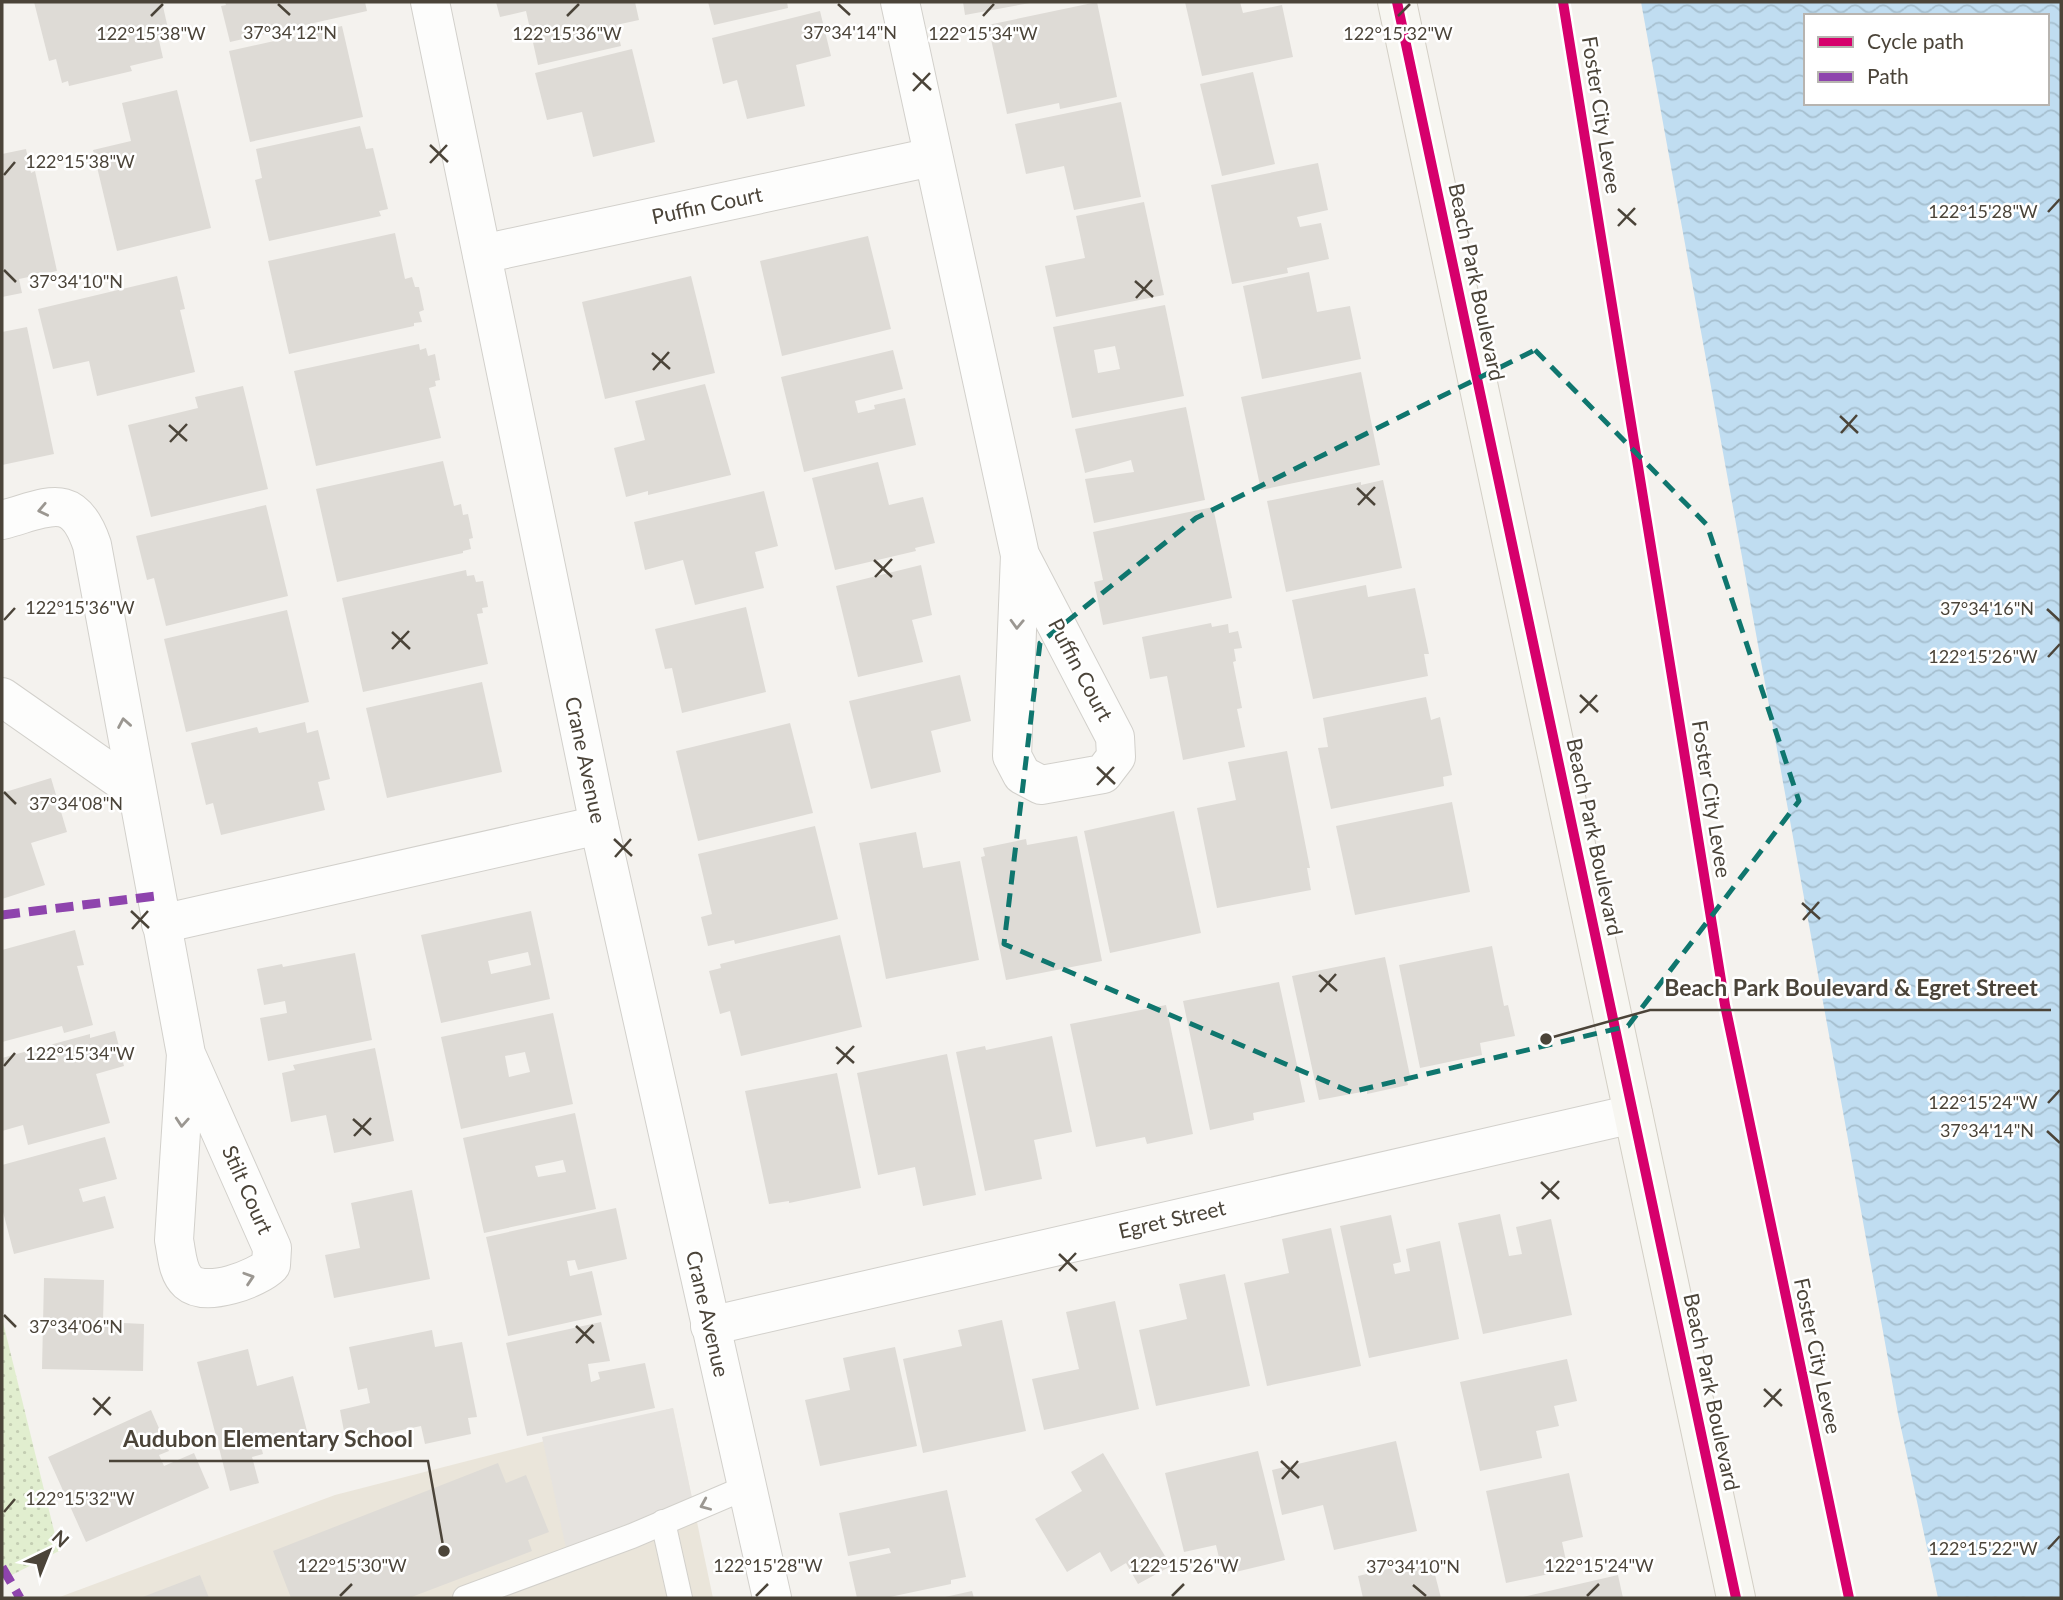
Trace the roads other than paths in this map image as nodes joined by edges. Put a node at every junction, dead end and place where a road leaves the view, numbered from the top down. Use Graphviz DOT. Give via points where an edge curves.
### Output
graph roads {
  1 [pos="430,2"];
  2 [pos="900,2"];
  3 [pos="1397,2"];
  4 [pos="932,157"];
  5 [pos="482,254"];
  6 [pos="2,520"];
  7 [pos="1020,555"];
  8 [pos="2,697"];
  9 [pos="135,790"];
  10 [pos="599,825"];
  11 [pos="161,924"];
  12 [pos="186,1054"];
  13 [pos="1633,1114"];
  14 [pos="710,1326"];
  15 [pos="747,1487"];
  16 [pos="663,1522"];
  17 [pos="465,1598"];
  18 [pos="680,1598"];
  19 [pos="772,1598"];
  20 [pos="1735,1598"];
  1 -- 5 [label="street, Crane Avenue"];
  2 -- 4 [label="street, Puffin Court"];
  3 -- 13 [label="main road, Beach Park Boulevard"];
  4 -- 5 [label="street, Puffin Court"];
  4 -- 7 [label="street, Puffin Court"];
  5 -- 10 [label="street, Crane Avenue"];
  9 -- 6 [label="street, Stilt Court, one-way" via="85,526 75,512 59,506"];
  7 -- 7 [label="street, Puffin Court, one-way" via="1012,756 1022,775 1041,785 1103,774 1116,757 1115,737"];
  8 -- 9 [label="street"];
  9 -- 11 [label="street, Stilt Court"];
  10 -- 11 [label="street"];
  10 -- 14 [label="street, Crane Avenue"];
  11 -- 12 [label="street, Stilt Court"];
  12 -- 12 [label="street, Stilt Court, one-way" via="174,1240 179,1267 188,1282 213,1289 262,1273 271,1265 272,1248"];
  13 -- 14 [label="street, Egret Street"];
  13 -- 20 [label="main road, Beach Park Boulevard"];
  14 -- 15 [label="street, Crane Avenue"];
  15 -- 16 [label="lane, one-way"];
  15 -- 19 [label="street, Crane Avenue"];
  16 -- 17 [label="lane"];
  16 -- 18 [label="lane"];
}
